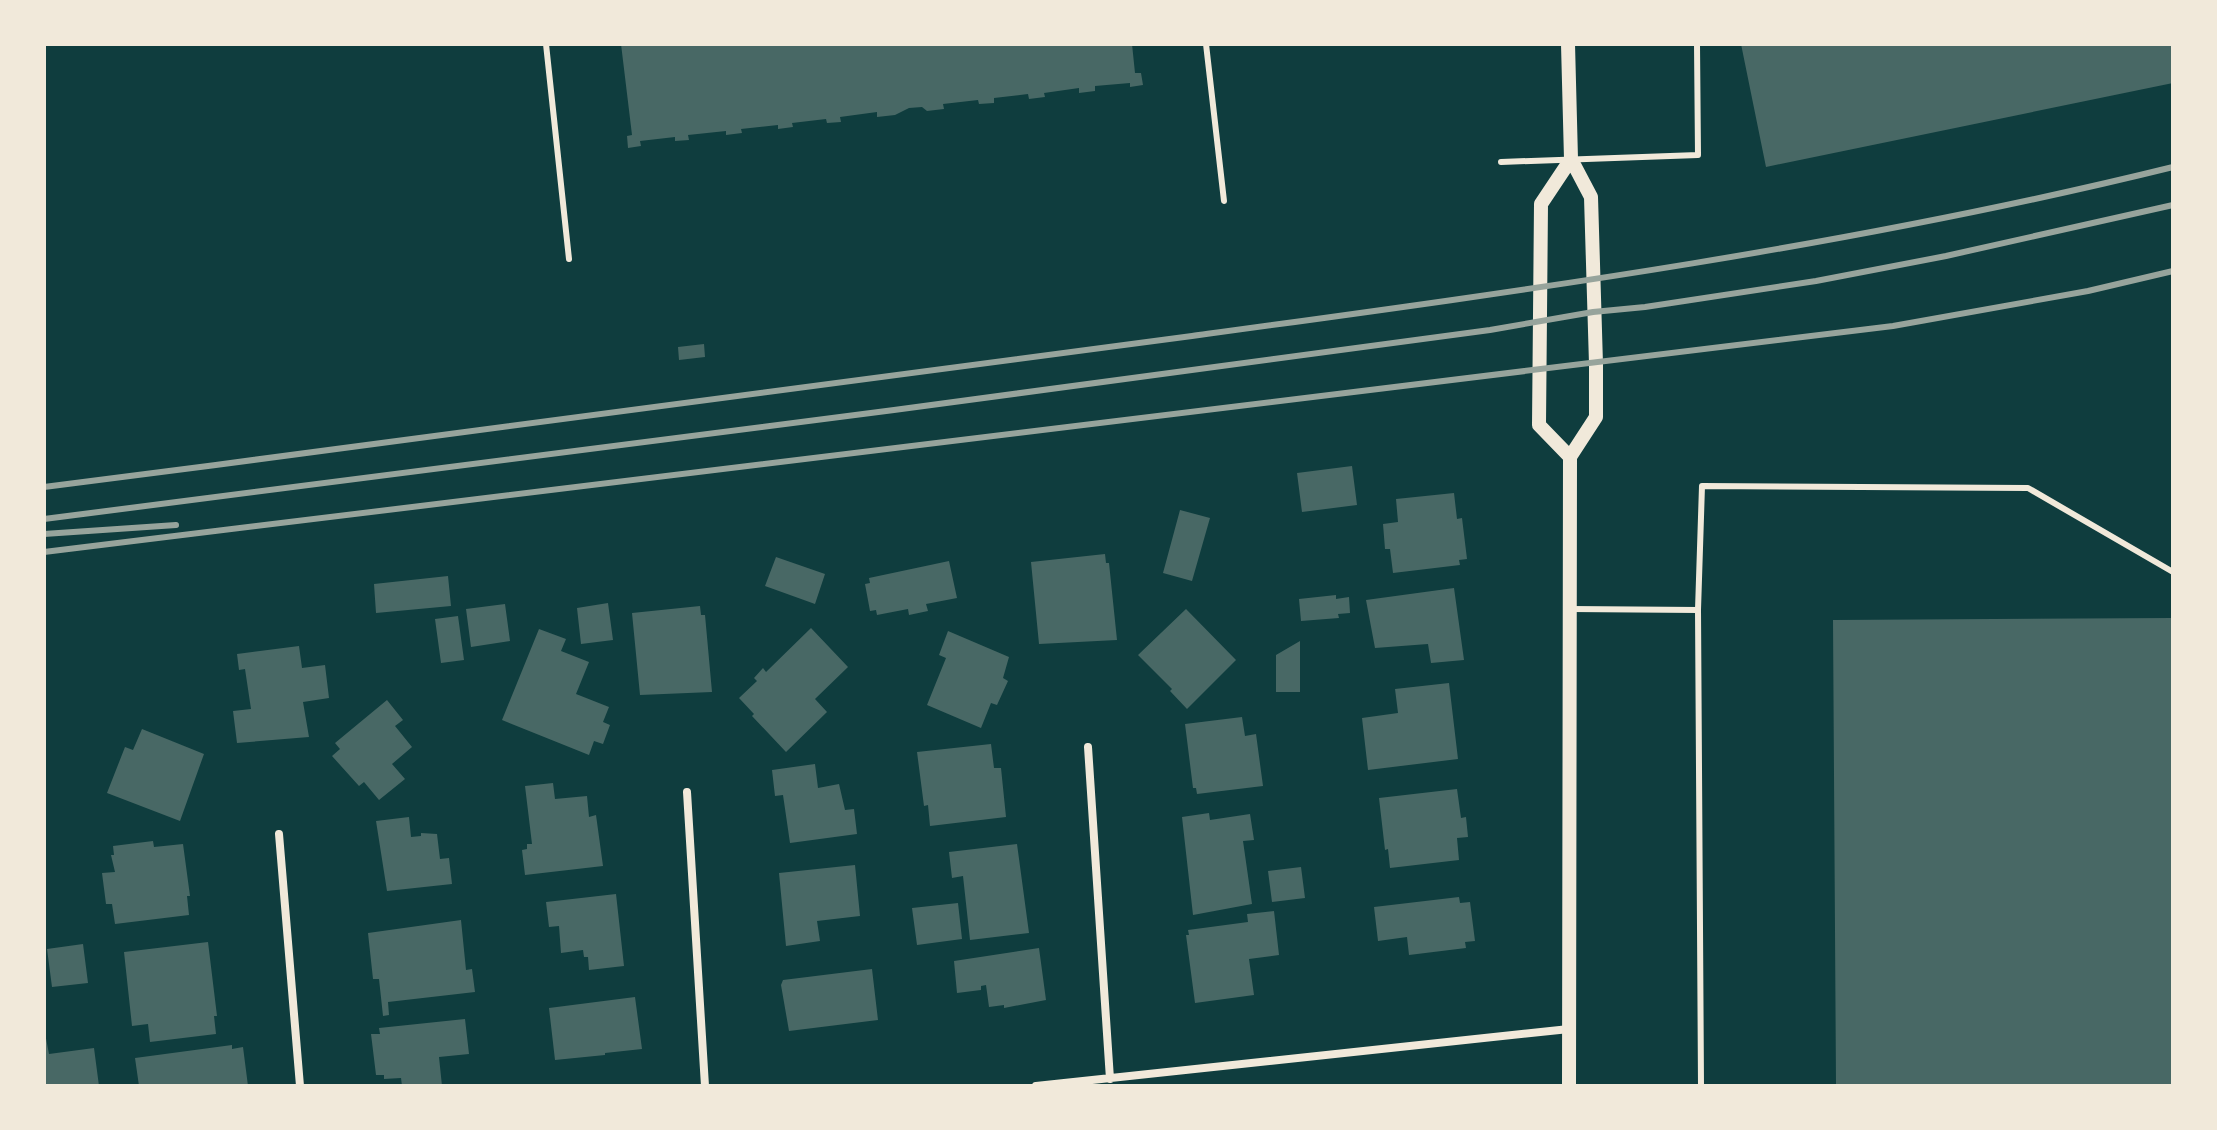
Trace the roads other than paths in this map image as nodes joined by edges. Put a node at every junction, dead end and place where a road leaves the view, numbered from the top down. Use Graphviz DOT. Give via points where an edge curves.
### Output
graph roads {
  1 [pos="546,44"];
  2 [pos="1206,44"];
  3 [pos="1568,44"];
  4 [pos="1697,44"];
  5 [pos="1571,159"];
  6 [pos="1501,162"];
  7 [pos="1224,201"];
  8 [pos="569,259"];
  9 [pos="1570,457"];
  10 [pos="2173,572"];
  11 [pos="1569,609"];
  12 [pos="1698,610"];
  13 [pos="1088,747"];
  14 [pos="687,792"];
  15 [pos="279,834"];
  16 [pos="1569,1029"];
  17 [pos="1110,1079"];
  18 [pos="300,1086"];
  19 [pos="705,1086"];
  20 [pos="1036,1086"];
  21 [pos="1569,1086"];
  22 [pos="1701,1086"];
  1 -- 8 [label="lane"];
  2 -- 7 [label="lane"];
  3 -- 5 [label="street"];
  4 -- 5 [label="lane" via="1698,155"];
  5 -- 6 [label="lane"];
  5 -- 9 [label="street" via="1591,197 1596,417"];
  5 -- 9 [label="street" via="1541,204 1539,288 1539,425"];
  9 -- 11 [label="street"];
  10 -- 12 [label="lane" via="2028,488 1702,486"];
  11 -- 12 [label="lane"];
  11 -- 16 [label="street"];
  12 -- 22 [label="lane"];
  13 -- 17 [label="street"];
  14 -- 19 [label="street"];
  15 -- 18 [label="street"];
  16 -- 17 [label="street"];
  16 -- 21 [label="street"];
  17 -- 20 [label="street"];
}
